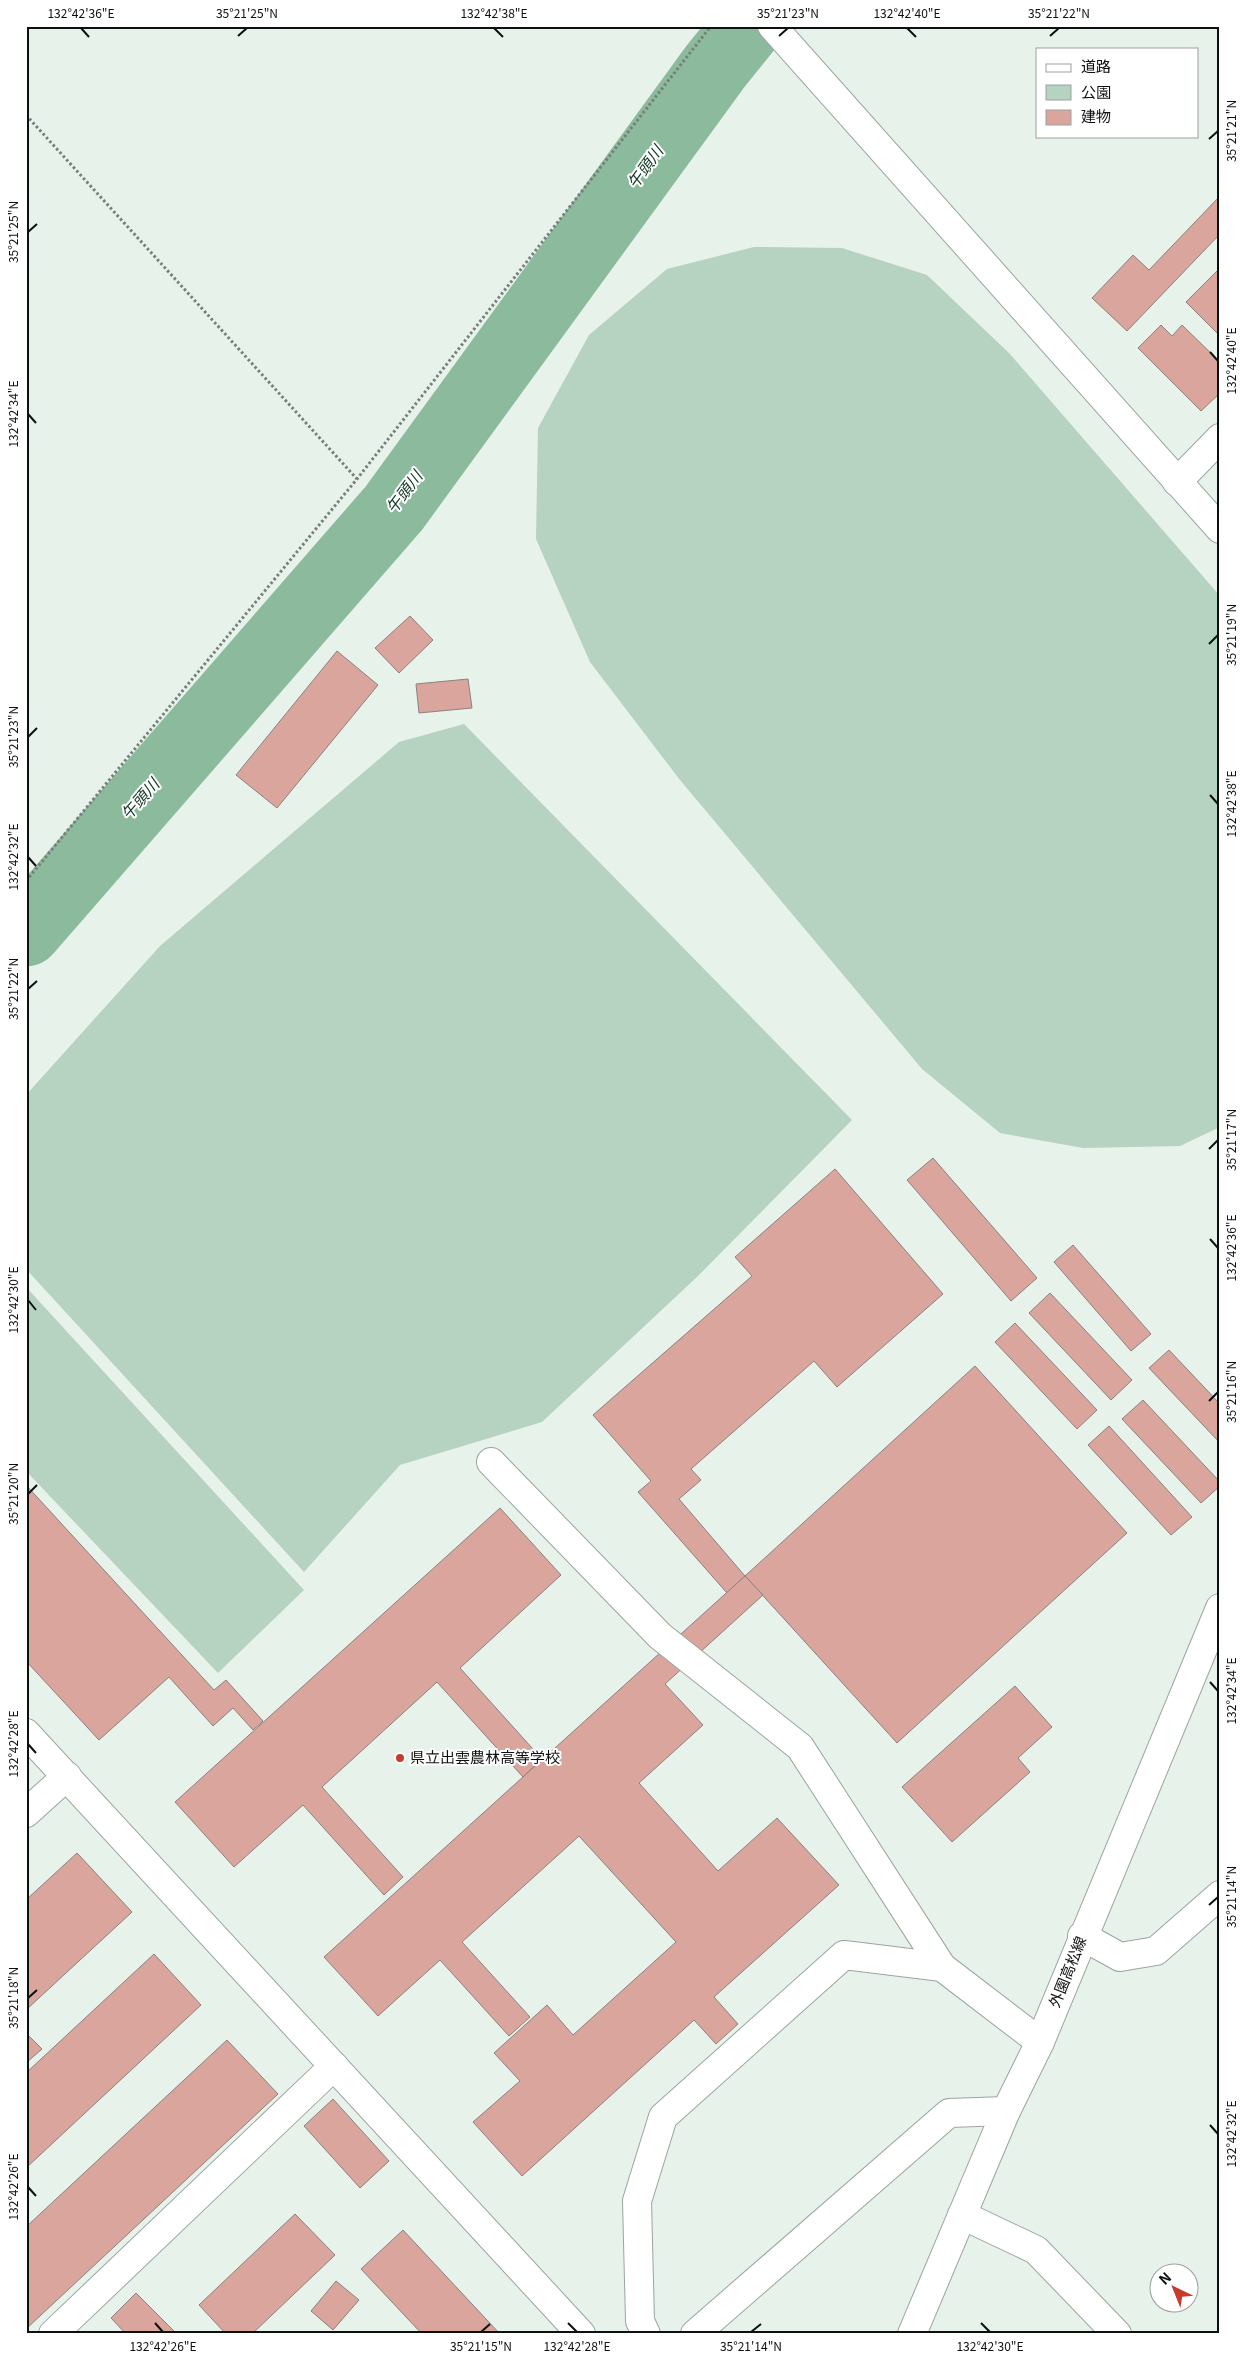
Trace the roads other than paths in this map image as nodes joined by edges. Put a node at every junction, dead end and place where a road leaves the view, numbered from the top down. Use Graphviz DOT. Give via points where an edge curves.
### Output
graph roads {
  1 [pos="772,26"];
  2 [pos="1220,438"];
  3 [pos="1177,482"];
  4 [pos="1220,529"];
  5 [pos="490,1462"];
  6 [pos="1220,1608"];
  7 [pos="26,1733"];
  8 [pos="67,1776"];
  9 [pos="26,1813"];
  10 [pos="1220,1895"];
  11 [pos="1082,1936"];
  12 [pos="942,1967"];
  13 [pos="1040,2042"];
  14 [pos="334,2066"];
  15 [pos="1006,2111"];
  16 [pos="962,2215"];
  17 [pos="53,2334"];
  18 [pos="581,2334"];
  19 [pos="646,2334"];
  20 [pos="695,2334"];
  21 [pos="912,2334"];
  22 [pos="1117,2334"];
  1 -- 3 [label="street"];
  2 -- 3 [label="street"];
  3 -- 4 [label="street"];
  5 -- 12 [label="street" via="660,1636 800,1747"];
  6 -- 11 [label="street, 外園高松線"];
  7 -- 8 [label="street"];
  8 -- 9 [label="street"];
  8 -- 14 [label="street"];
  10 -- 11 [label="street" via="1156,1952 1120,1957"];
  11 -- 13 [label="street, 外園高松線"];
  12 -- 13 [label="street"];
  12 -- 19 [label="street" via="844,1955 663,2117 637,2201 640,2321"];
  13 -- 15 [label="street, 外園高松線"];
  14 -- 17 [label="street"];
  14 -- 18 [label="street"];
  15 -- 16 [label="street, 外園高松線"];
  15 -- 20 [label="street" via="949,2113"];
  16 -- 21 [label="street, 外園高松線"];
  16 -- 22 [label="street" via="1036,2250"];
}
